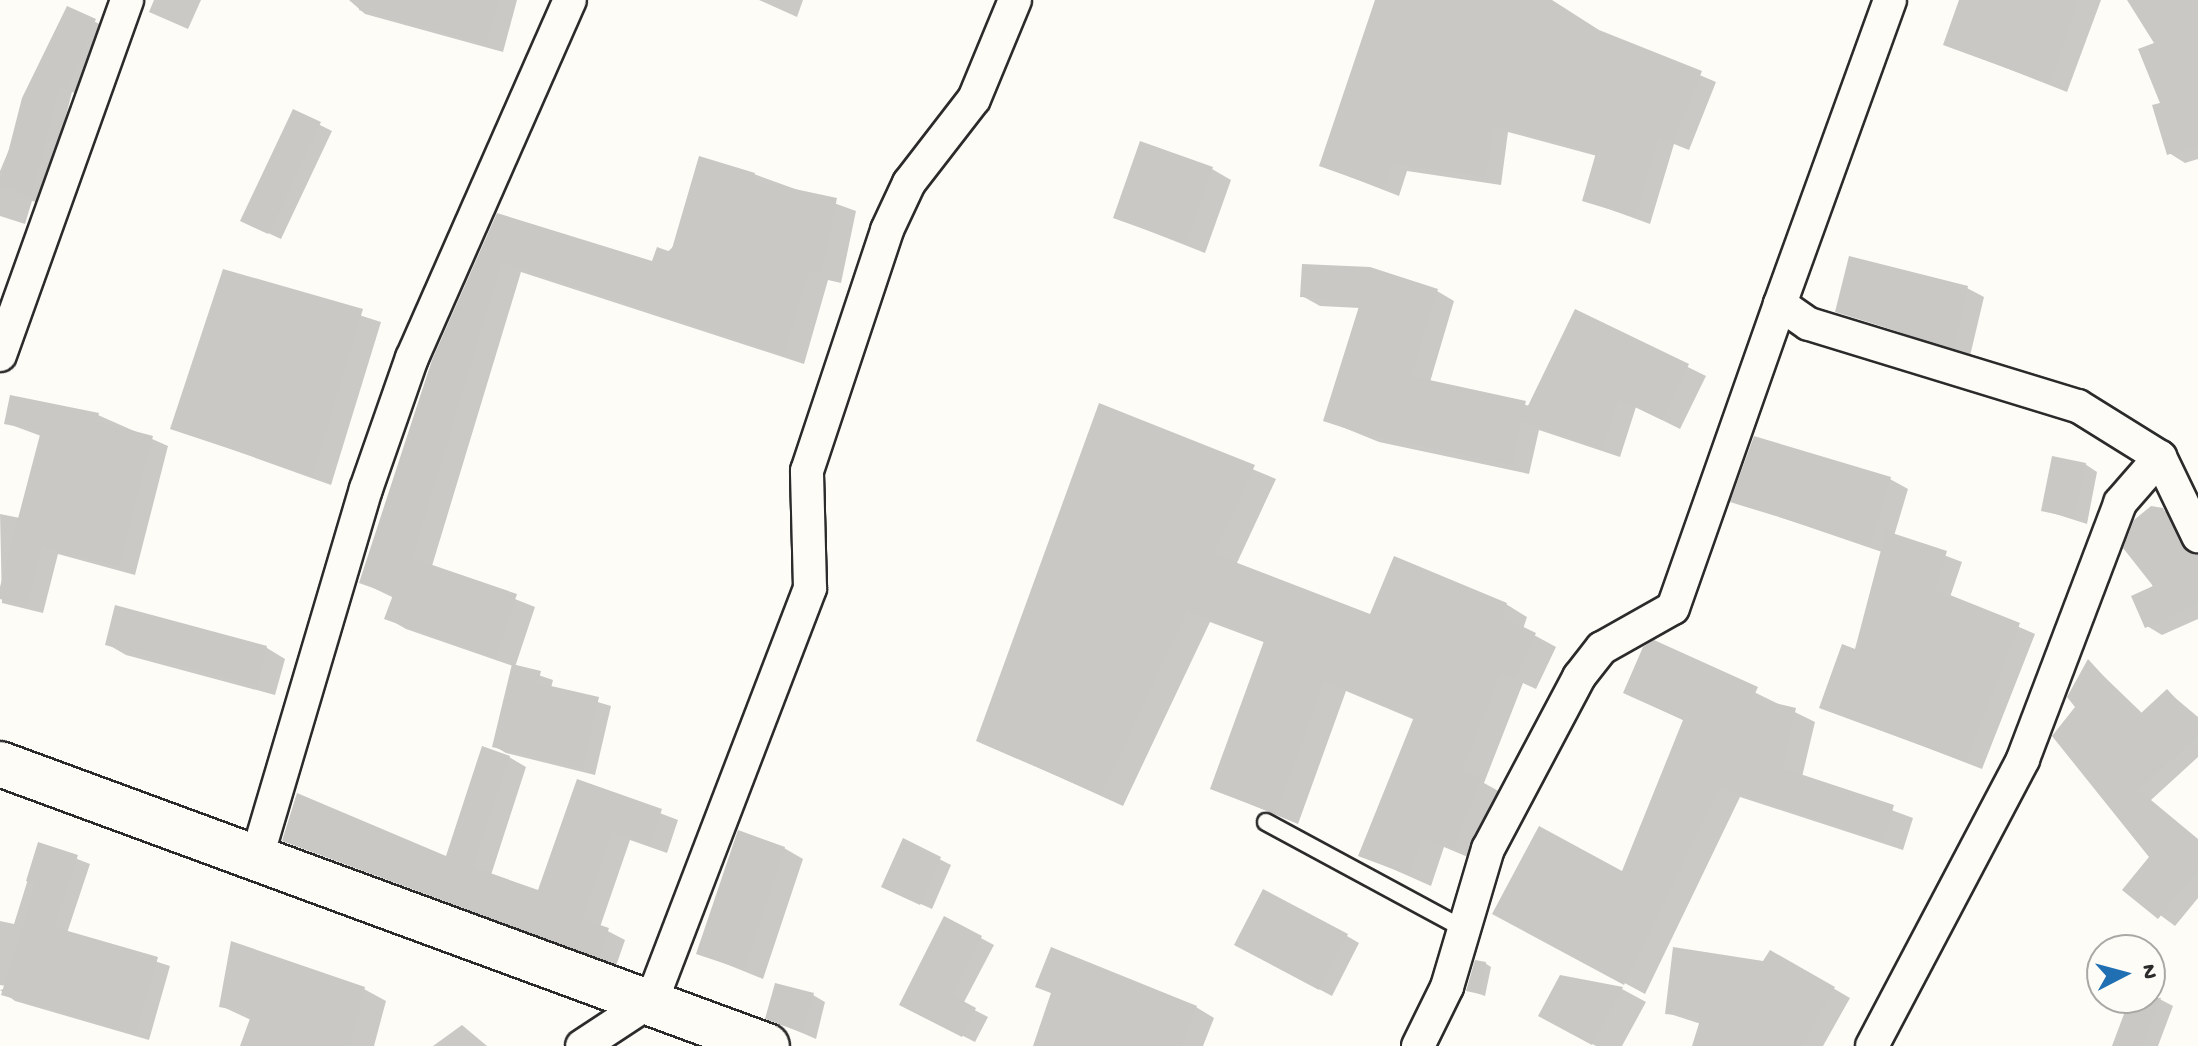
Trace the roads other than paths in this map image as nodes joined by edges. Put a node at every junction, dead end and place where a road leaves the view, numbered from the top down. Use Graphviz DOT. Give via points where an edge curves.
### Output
graph roads {
  1 [pos="127,0"];
  2 [pos="570,0"];
  3 [pos="1015,0"];
  4 [pos="1890,0"];
  5 [pos="1780,304"];
  6 [pos="0,355"];
  7 [pos="2160,457"];
  8 [pos="2198,536"];
  9 [pos="0,764"];
  10 [pos="1266,822"];
  11 [pos="256,860"];
  12 [pos="1464,929"];
  13 [pos="652,1000"];
  14 [pos="582,1046"];
  15 [pos="767,1046"];
  16 [pos="1418,1046"];
  17 [pos="1872,1046"];
  1 -- 6 [label="street"];
  2 -- 11 [label="street" via="412,358 366,489"];
  3 -- 13 [label="street" via="974,99 909,183 887,230 807,471 810,588"];
  4 -- 5 [label="street"];
  5 -- 7 [label="street" via="1809,324 2078,406"];
  5 -- 12 [label="street" via="1673,608 1602,648 1579,677 1488,849"];
  7 -- 8 [label="street"];
  7 -- 17 [label="street" via="2120,503 2023,759"];
  9 -- 11 [label="street"];
  10 -- 12 [label="lane"];
  11 -- 13 [label="street"];
  12 -- 16 [label="street" via="1447,987"];
  13 -- 14 [label="street"];
  13 -- 15 [label="street"];
}
